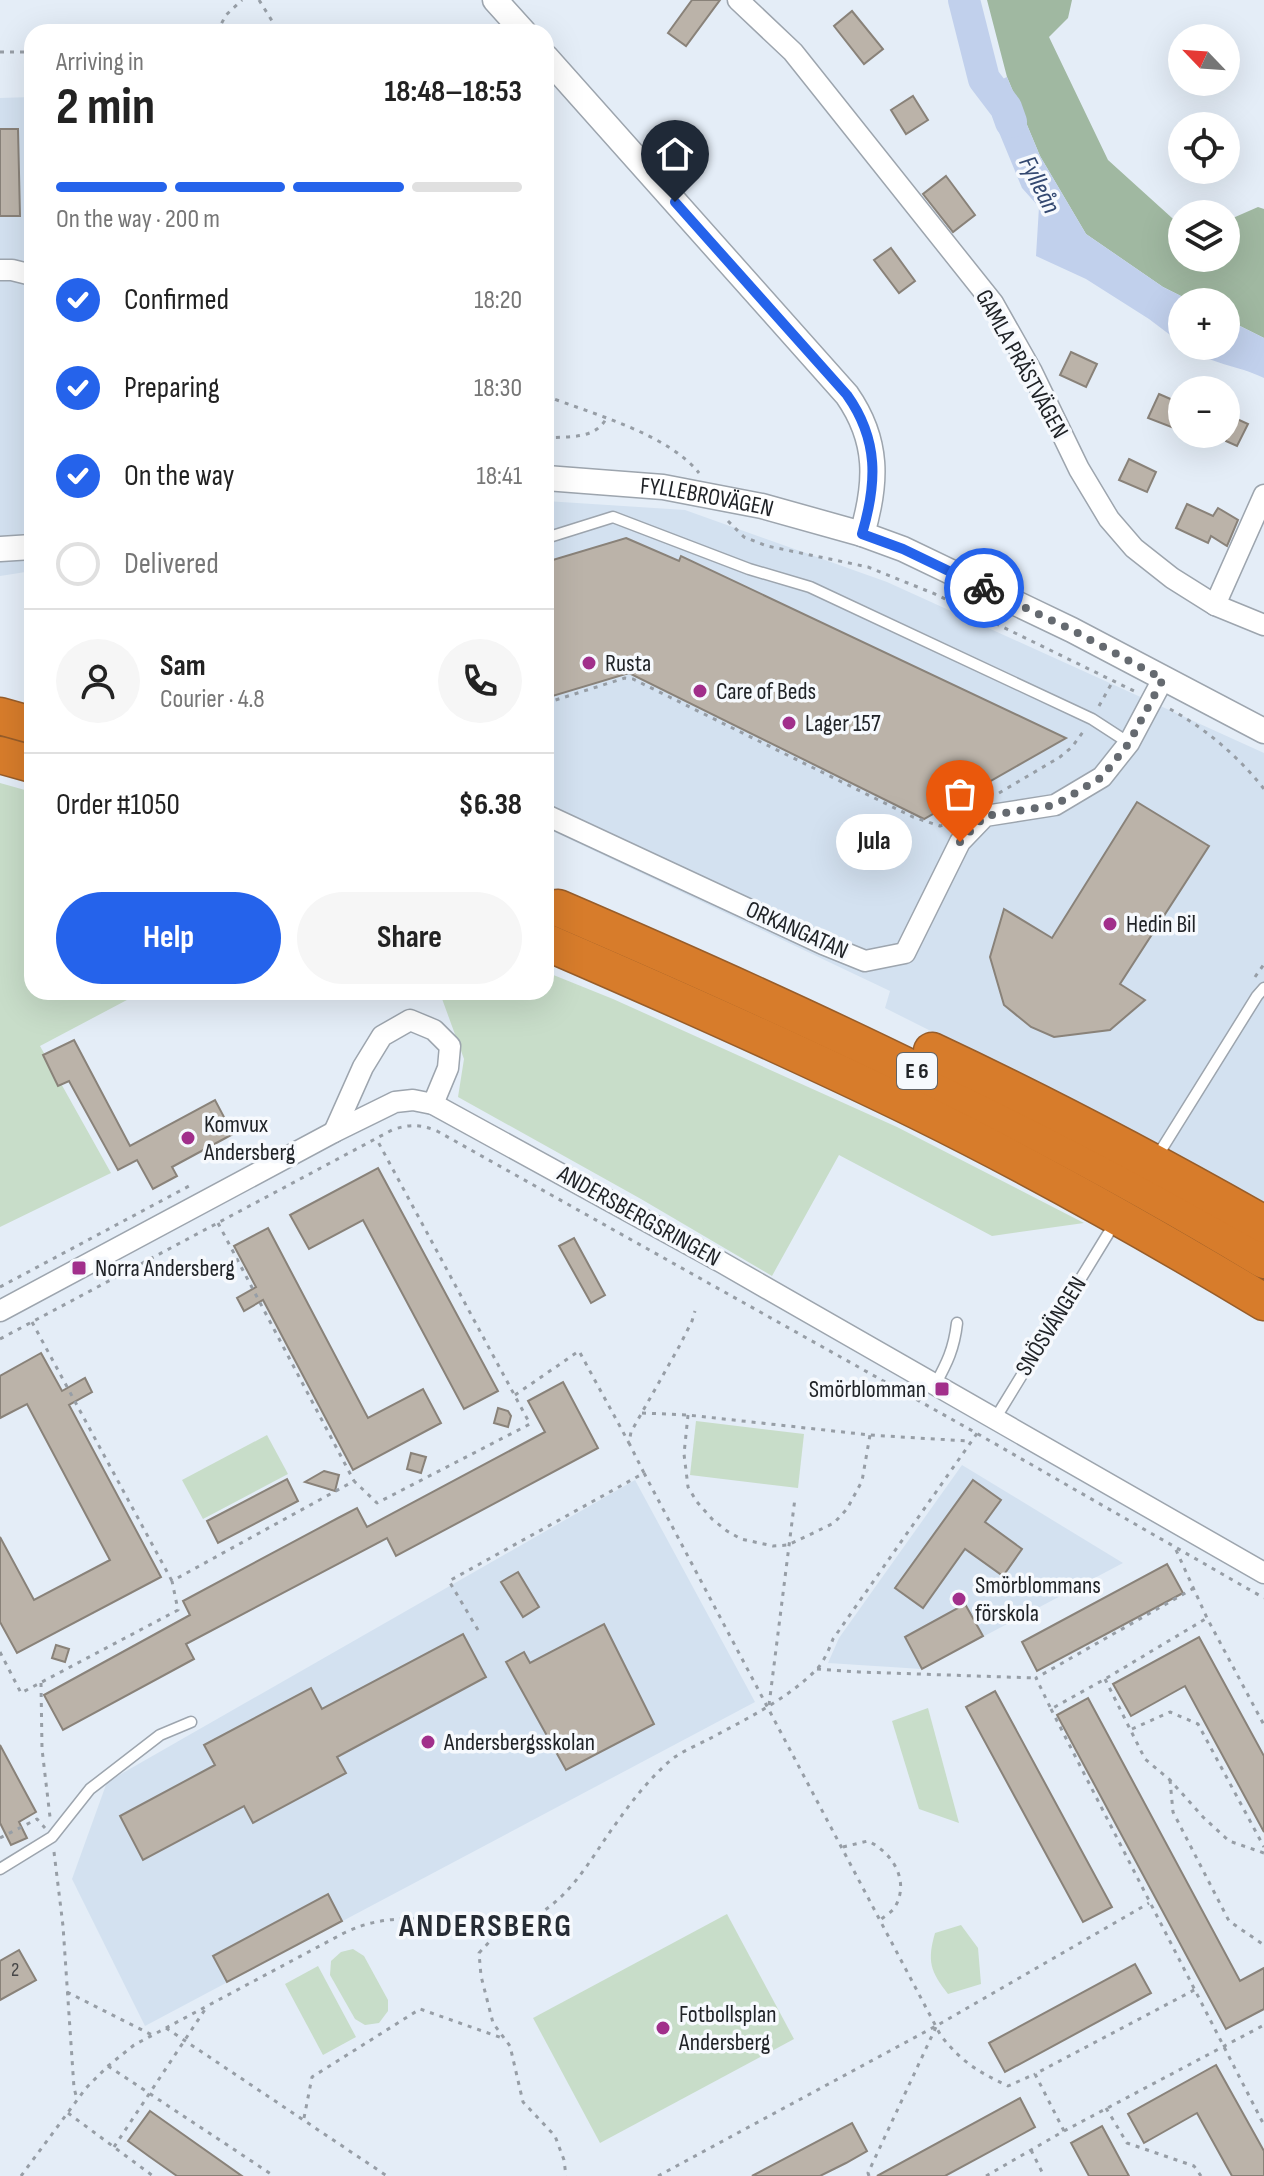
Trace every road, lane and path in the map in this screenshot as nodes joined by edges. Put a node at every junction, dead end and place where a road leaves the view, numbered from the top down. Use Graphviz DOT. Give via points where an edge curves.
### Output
graph roads {
  1 [pos="242,0"];
  2 [pos="259,0"];
  3 [pos="495,0"];
  4 [pos="738,0"];
  5 [pos="221,24"];
  6 [pos="274,24"];
  7 [pos="517,24"];
  8 [pos="0,52"];
  9 [pos="24,52"];
  10 [pos="554,66"];
  11 [pos="0,270"];
  12 [pos="24,273"];
  13 [pos="554,399"];
  14 [pos="606,419"];
  15 [pos="554,437"];
  16 [pos="699,474"];
  17 [pos="554,479"];
  18 [pos="1264,495"];
  19 [pos="726,519"];
  20 [pos="862,534"];
  21 [pos="554,535"];
  22 [pos="24,548"];
  23 [pos="0,549"];
  24 [pos="1215,605"];
  25 [pos="1264,625"];
  26 [pos="1113,681"];
  27 [pos="1158,690"];
  28 [pos="554,700"];
  29 [pos="0,716"];
  30 [pos="1092,719"];
  31 [pos="24,723"];
  32 [pos="1264,731"];
  33 [pos="1129,743"];
  34 [pos="0,755"];
  35 [pos="24,762"];
  36 [pos="1264,789"];
  37 [pos="988,800"];
  38 [pos="554,819"];
  39 [pos="954,822"];
  40 [pos="554,906"];
  41 [pos="554,906"];
  42 [pos="554,945"];
  43 [pos="1264,988"];
  44 [pos="433,1104"];
  45 [pos="334,1132"];
  46 [pos="376,1138"];
  47 [pos="1158,1155"];
  48 [pos="218,1223"];
  49 [pos="1264,1224"];
  50 [pos="1108,1234"];
  51 [pos="1264,1260"];
  52 [pos="1264,1302"];
  53 [pos="0,1311"];
  54 [pos="695,1311"];
  55 [pos="32,1322"];
  56 [pos="957,1323"];
  57 [pos="0,1339"];
  58 [pos="935,1385"];
  59 [pos="515,1395"];
  60 [pos="642,1413"];
  61 [pos="688,1415"];
  62 [pos="990,1416"];
  63 [pos="978,1434"];
  64 [pos="870,1435"];
  65 [pos="629,1443"];
  66 [pos="971,1444"];
  67 [pos="644,1473"];
  68 [pos="354,1481"];
  69 [pos="795,1498"];
  70 [pos="788,1545"];
  71 [pos="1176,1549"];
  72 [pos="1264,1573"];
  73 [pos="172,1581"];
  74 [pos="1194,1588"];
  75 [pos="1264,1598"];
  76 [pos="1207,1618"];
  77 [pos="478,1630"];
  78 [pos="0,1652"];
  79 [pos="817,1669"];
  80 [pos="1036,1678"];
  81 [pos="1105,1679"];
  82 [pos="41,1683"];
  83 [pos="768,1707"];
  84 [pos="1051,1709"];
  85 [pos="191,1722"];
  86 [pos="1264,1725"];
  87 [pos="1130,1730"];
  88 [pos="1170,1780"];
  89 [pos="52,1837"];
  90 [pos="0,1838"];
  91 [pos="841,1847"];
  92 [pos="1264,1847"];
  93 [pos="1264,1853"];
  94 [pos="0,1869"];
  95 [pos="1149,1903"];
  96 [pos="880,1920"];
  97 [pos="502,1928"];
  98 [pos="1264,1945"];
  99 [pos="1196,1989"];
  100 [pos="66,1992"];
  101 [pos="208,2005"];
  102 [pos="1264,2025"];
  103 [pos="936,2026"];
  104 [pos="166,2028"];
  105 [pos="152,2035"];
  106 [pos="505,2039"];
  107 [pos="185,2041"];
  108 [pos="1222,2046"];
  109 [pos="108,2066"];
  110 [pos="1035,2074"];
  111 [pos="150,2094"];
  112 [pos="77,2099"];
  113 [pos="1106,2108"];
  114 [pos="68,2113"];
  115 [pos="304,2120"];
  116 [pos="1264,2125"];
  117 [pos="1064,2131"];
  118 [pos="114,2147"];
  119 [pos="1031,2150"];
  120 [pos="868,2174"];
  121 [pos="21,2176"];
  122 [pos="153,2176"];
  123 [pos="274,2176"];
  124 [pos="387,2176"];
  125 [pos="566,2176"];
  126 [pos="658,2176"];
  127 [pos="861,2176"];
  128 [pos="986,2176"];
  129 [pos="1044,2176"];
  130 [pos="1201,2176"];
  1 -- 5 [label="path"];
  2 -- 6 [label="path"];
  3 -- 7 [label="street"];
  4 -- 24 [label="street, GAMLA PRÄSTVÄGEN" via="793,52 993,303 1109,519 1134,548"];
  8 -- 9 [label="path"];
  10 -- 20 [label="street" via="858,411 873,473"];
  11 -- 12 [label="street"];
  13 -- 14 [label="path"];
  14 -- 15 [label="path" via="589,435"];
  14 -- 16 [label="path" via="667,444"];
  17 -- 20 [label="street, FYLLEBROVÄGEN" via="663,487 762,506"];
  18 -- 24 [label="street"];
  19 -- 26 [label="path" via="744,537 767,546 868,567 935,594"];
  20 -- 27 [label="street, FYLLEBROVÄGEN" via="1072,630"];
  21 -- 30 [label="lane" via="613,517 810,587"];
  22 -- 23 [label="street"];
  24 -- 25 [label="street, GAMLA PRÄSTVÄGEN"];
  26 -- 27 [label="path"];
  26 -- 30 [label="path"];
  27 -- 32 [label="street, FYLLEBROVÄGEN"];
  27 -- 33 [label="street, ORKANGATAN"];
  27 -- 36 [label="path"];
  28 -- 39 [label="path" via="633,679 913,817 940,826"];
  29 -- 31 [label="highway"];
  30 -- 33 [label="lane"];
  30 -- 37 [label="path" via="1060,757"];
  33 -- 38 [label="street, ORKANGATAN" via="1102,777 1055,805 985,816 960,842 905,953 865,961"];
  34 -- 35 [label="highway"];
  40 -- 49 [label="highway" via="797,993 919,1045 1046,1105"];
  41 -- 51 [label="highway, E 6" via="959,1091"];
  42 -- 52 [label="highway, E 6" via="920,1112"];
  43 -- 47 [label="lane"];
  44 -- 45 [label="street, ANDERSBERGSRINGEN" via="395,1102"];
  44 -- 45 [label="street" via="448,1068 450,1046 434,1030 410,1020 382,1036"];
  44 -- 58 [label="street, ANDERSBERGSRINGEN"];
  45 -- 53 [label="street, ANDERSBERGSRINGEN"];
  46 -- 48 [label="path"];
  46 -- 59 [label="path"];
  46 -- 63 [label="path" via="404,1125 437,1131"];
  48 -- 55 [label="path"];
  48 -- 68 [label="path"];
  50 -- 62 [label="lane, SNÖSVÄNGEN"];
  54 -- 60 [label="path"];
  55 -- 57 [label="path"];
  55 -- 73 [label="path"];
  56 -- 58 [label="lane" via="952,1351"];
  58 -- 62 [label="street, ANDERSBERGSRINGEN"];
  59 -- 65 [label="path" via="579,1351"];
  59 -- 68 [label="path" via="530,1424 377,1503"];
  60 -- 61 [label="path"];
  60 -- 65 [label="path"];
  61 -- 64 [label="path"];
  61 -- 70 [label="path" via="684,1454 688,1487 697,1502 741,1539"];
  62 -- 63 [label="path"];
  62 -- 72 [label="street, ANDERSBERGSRINGEN"];
  63 -- 66 [label="path"];
  63 -- 71 [label="path"];
  64 -- 66 [label="path"];
  64 -- 70 [label="path" via="862,1481 847,1509 834,1523"];
  65 -- 67 [label="path"];
  66 -- 79 [label="path"];
  67 -- 77 [label="path" via="449,1581"];
  67 -- 83 [label="path"];
  68 -- 73 [label="path"];
  69 -- 70 [label="path"];
  70 -- 83 [label="path"];
  71 -- 74 [label="path"];
  71 -- 75 [label="path"];
  73 -- 82 [label="path" via="178,1610"];
  74 -- 76 [label="path"];
  74 -- 80 [label="path"];
  76 -- 81 [label="path"];
  76 -- 86 [label="path"];
  78 -- 82 [label="path" via="21,1693"];
  79 -- 80 [label="path"];
  79 -- 83 [label="path"];
  80 -- 84 [label="path"];
  81 -- 84 [label="path"];
  81 -- 87 [label="path"];
  82 -- 89 [label="path"];
  83 -- 91 [label="path"];
  83 -- 97 [label="path" via="674,1758 636,1797 564,1896 542,1912"];
  84 -- 95 [label="path"];
  85 -- 89 [label="lane" via="160,1735 90,1789"];
  87 -- 88 [label="path" via="1145,1759"];
  87 -- 92 [label="path" via="1170,1712 1198,1724"];
  88 -- 93 [label="path" via="1229,1841"];
  88 -- 98 [label="path" via="1173,1812 1229,1921"];
  89 -- 90 [label="path" via="37,1819"];
  89 -- 94 [label="lane"];
  89 -- 100 [label="path"];
  91 -- 96 [label="path"];
  91 -- 96 [label="path" via="868,1841 883,1848 895,1865 902,1885 894,1909"];
  95 -- 99 [label="path"];
  95 -- 103 [label="path"];
  96 -- 103 [label="path"];
  97 -- 101 [label="path" via="414,1919 364,1924"];
  97 -- 106 [label="path" via="479,1953 493,2023"];
  99 -- 108 [label="path"];
  99 -- 110 [label="path"];
  100 -- 105 [label="path"];
  100 -- 112 [label="path"];
  101 -- 104 [label="path"];
  101 -- 107 [label="path"];
  102 -- 108 [label="path"];
  103 -- 110 [label="path" via="955,2054 1008,2086"];
  103 -- 120 [label="path"];
  103 -- 126 [label="path"];
  104 -- 105 [label="path"];
  104 -- 107 [label="path"];
  105 -- 109 [label="path"];
  106 -- 115 [label="path" via="420,2009 312,2077"];
  106 -- 125 [label="path" via="523,2102 555,2136"];
  107 -- 111 [label="path"];
  107 -- 115 [label="path"];
  108 -- 113 [label="path"];
  108 -- 116 [label="path"];
  109 -- 111 [label="path"];
  109 -- 112 [label="path"];
  110 -- 117 [label="path"];
  111 -- 118 [label="path"];
  111 -- 123 [label="path"];
  112 -- 114 [label="path"];
  113 -- 117 [label="path"];
  113 -- 130 [label="path" via="1127,2143 1194,2166"];
  114 -- 118 [label="path"];
  114 -- 121 [label="path"];
  115 -- 124 [label="path"];
  117 -- 119 [label="path"];
  118 -- 122 [label="path"];
  119 -- 128 [label="path"];
  119 -- 129 [label="path"];
  120 -- 127 [label="path"];
}
